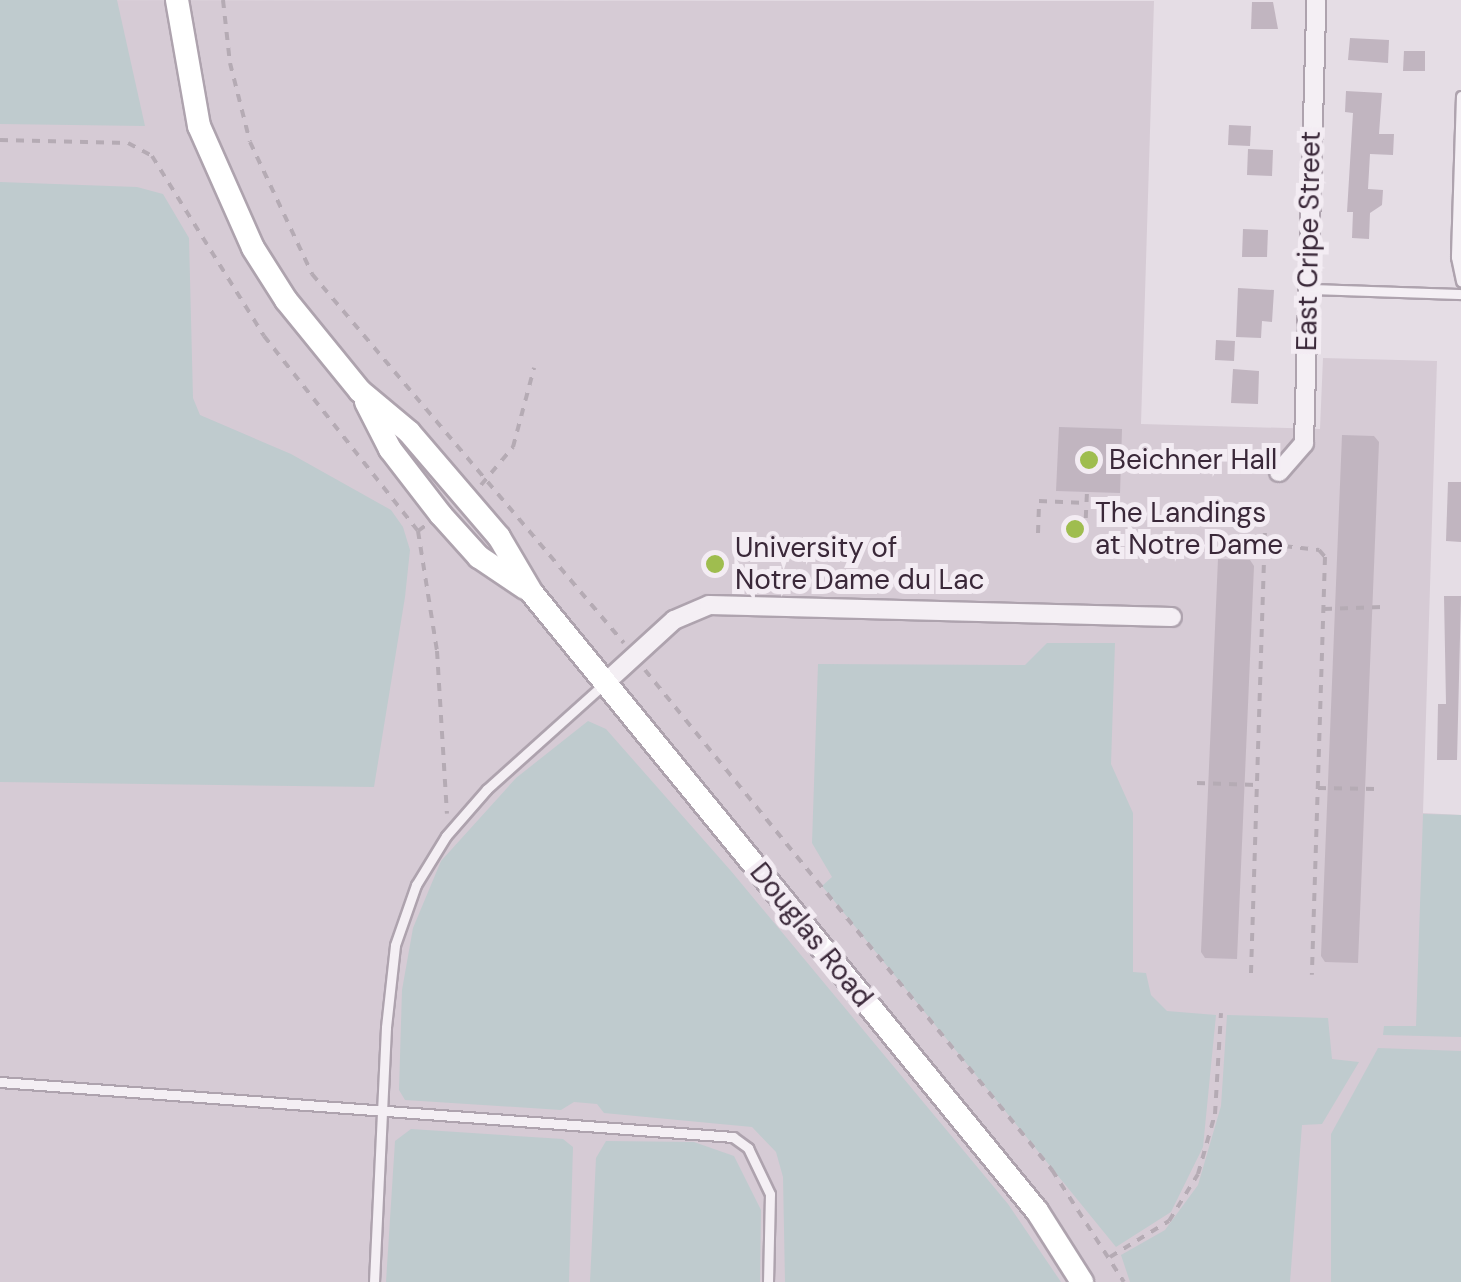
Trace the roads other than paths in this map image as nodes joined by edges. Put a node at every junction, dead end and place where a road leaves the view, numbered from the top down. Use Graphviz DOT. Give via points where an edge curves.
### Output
graph roads {
  1 [pos="177,0"];
  2 [pos="1316,0"];
  3 [pos="1461,96"];
  4 [pos="1461,281"];
  5 [pos="1308,290"];
  6 [pos="1461,294"];
  7 [pos="1279,472"];
  8 [pos="1172,617"];
  9 [pos="604,684"];
  10 [pos="0,1082"];
  11 [pos="383,1115"];
  12 [pos="374,1282"];
  13 [pos="768,1282"];
  14 [pos="1082,1282"];
  1 -- 9 [label="street, Douglas Road" via="187,78 216,171 286,300 360,392 409,432 466,497"];
  2 -- 5 [label="street, East Cripe Street"];
  3 -- 4 [label="lane"];
  5 -- 6 [label="lane"];
  5 -- 7 [label="street, East Cripe Street" via="1304,443"];
  8 -- 9 [label="street" via="736,603 690,611"];
  9 -- 11 [label="lane" via="449,833 416,885 395,945"];
  9 -- 14 [label="street, Douglas Road" via="1037,1211"];
  10 -- 11 [label="lane"];
  11 -- 12 [label="lane"];
  11 -- 13 [label="lane" via="733,1138 748,1148 770,1194"];
}
